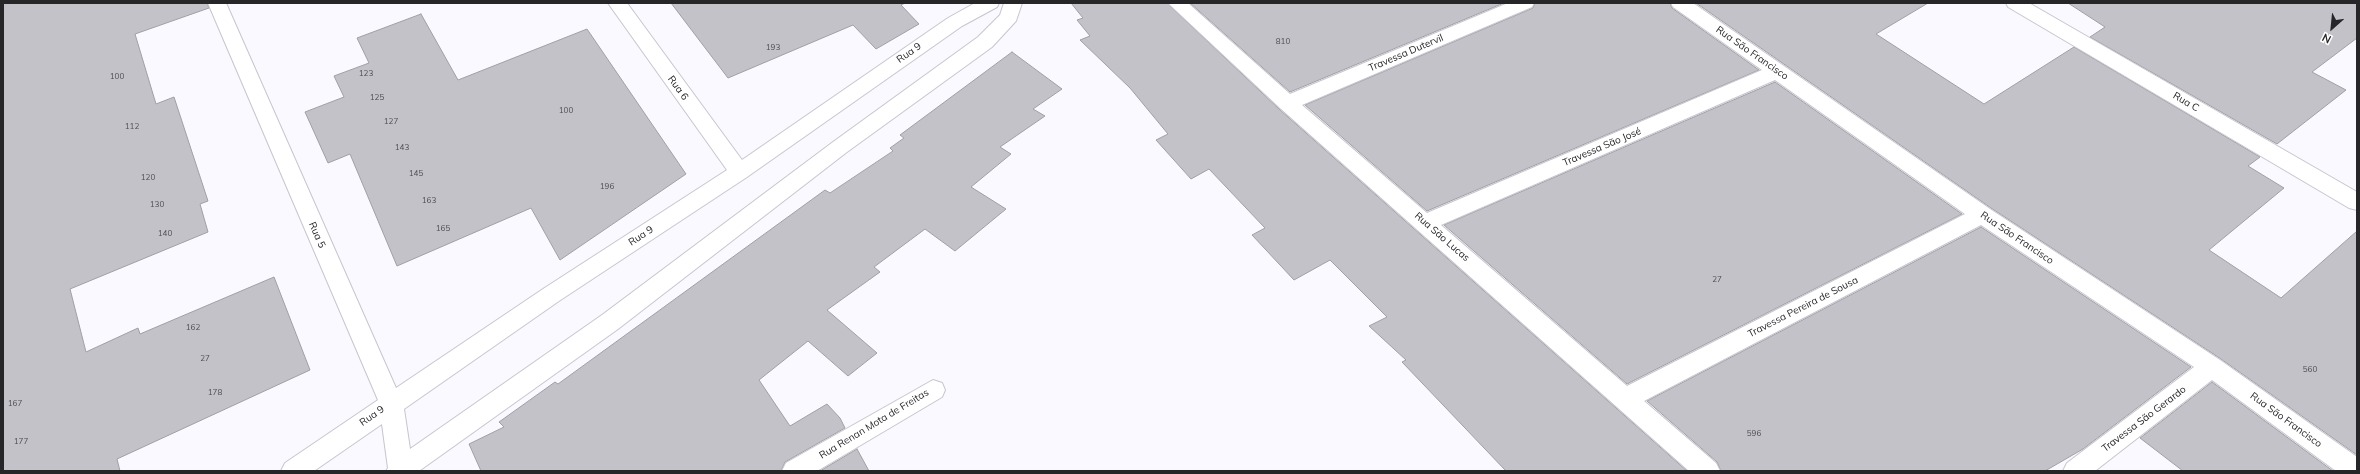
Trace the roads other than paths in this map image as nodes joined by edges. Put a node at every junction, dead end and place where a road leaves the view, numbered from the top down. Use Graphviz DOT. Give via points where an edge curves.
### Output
graph roads {
  1 [pos="217,3"];
  2 [pos="616,3"];
  3 [pos="990,3"];
  4 [pos="1013,3"];
  5 [pos="1177,3"];
  6 [pos="1525,3"];
  7 [pos="1680,3"];
  8 [pos="2015,3"];
  9 [pos="1777,71"];
  10 [pos="1287,103"];
  11 [pos="740,172"];
  12 [pos="2357,202"];
  13 [pos="1982,215"];
  14 [pos="1426,223"];
  15 [pos="2212,367"];
  16 [pos="933,390"];
  17 [pos="1625,399"];
  18 [pos="391,403"];
  19 [pos="294,471"];
  20 [pos="400,471"];
  21 [pos="795,471"];
  22 [pos="1707,471"];
  23 [pos="2076,471"];
  24 [pos="2356,471"];
  1 -- 18 [label="street, Rua 5"];
  2 -- 11 [label="street, Rua 6"];
  3 -- 11 [label="street, Rua 9" via="955,22"];
  4 -- 20 [label="street" via="1009,17 985,42 840,147 610,322"];
  5 -- 10 [label="street, Rua São Lucas"];
  6 -- 10 [label="street, Travessa Dutervil"];
  7 -- 9 [label="street, Rua São Francisco"];
  8 -- 12 [label="street, Rua C"];
  9 -- 13 [label="street, Rua São Francisco"];
  9 -- 14 [label="street, Travessa São José"];
  10 -- 14 [label="street, Rua São Lucas"];
  11 -- 18 [label="street, Rua 9"];
  13 -- 15 [label="street, Rua São Francisco"];
  13 -- 17 [label="street, Travessa Pereira de Sousa"];
  14 -- 17 [label="street, Rua São Lucas"];
  15 -- 23 [label="street, Travessa São Gerardo"];
  15 -- 24 [label="street, Rua São Francisco"];
  16 -- 21 [label="street, Rua Renan Mota de Freitas"];
  17 -- 22 [label="street, Rua São Lucas"];
  18 -- 19 [label="street, Rua 9"];
  18 -- 20 [label="street, Rua 5"];
}
